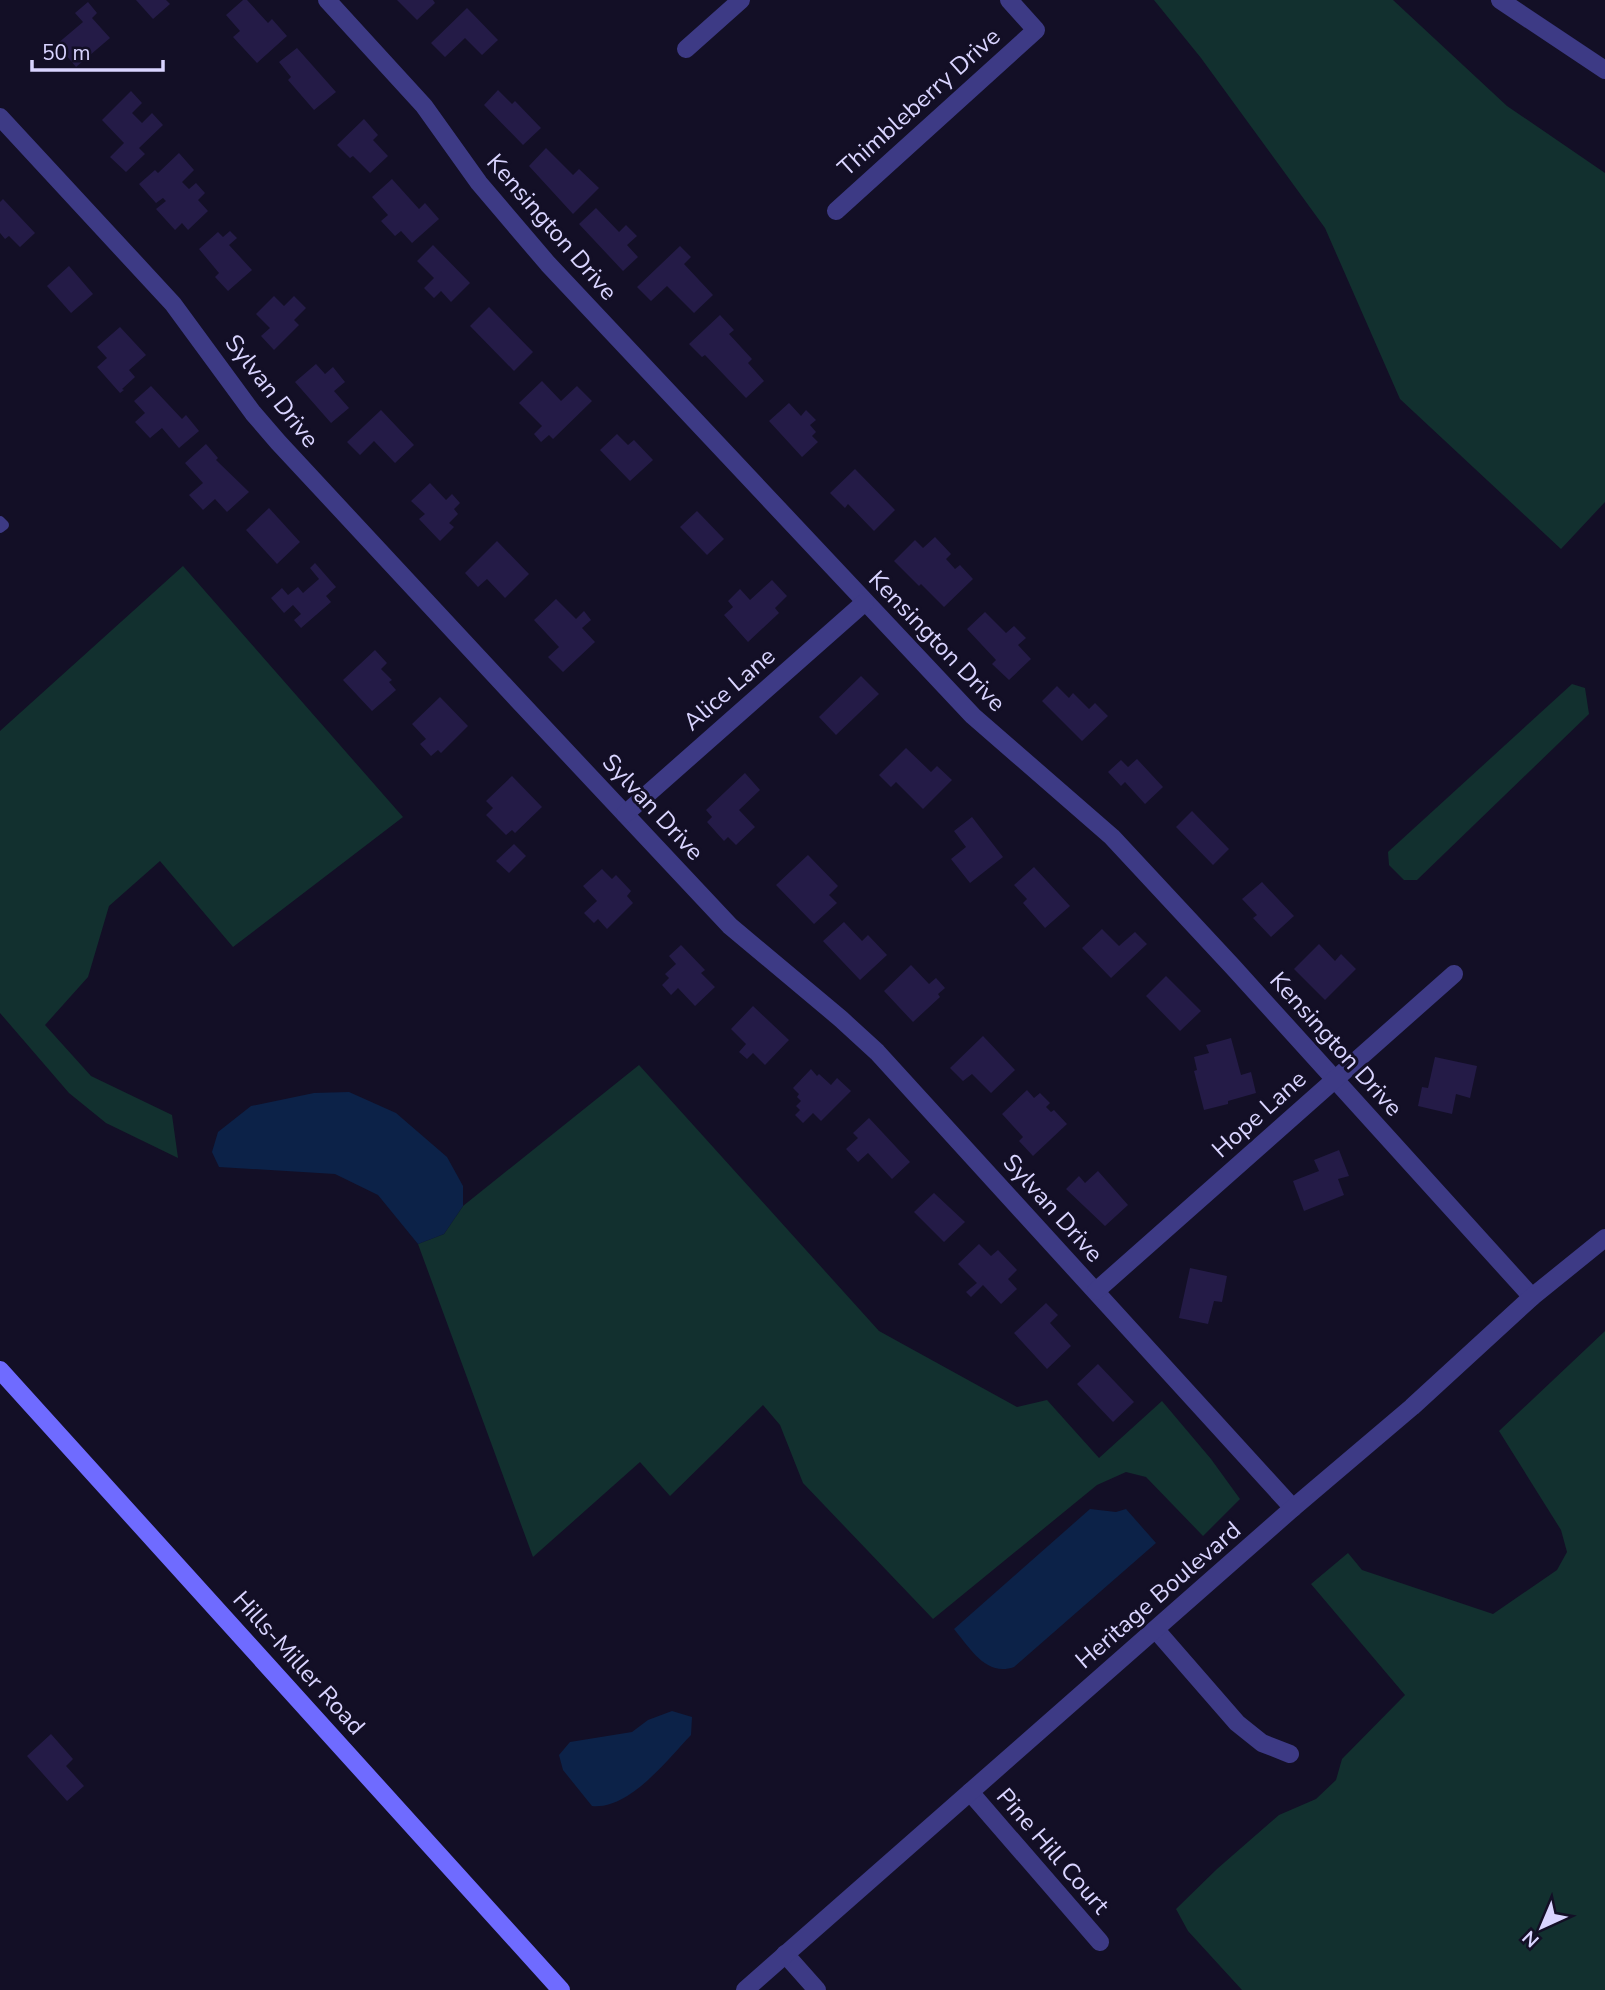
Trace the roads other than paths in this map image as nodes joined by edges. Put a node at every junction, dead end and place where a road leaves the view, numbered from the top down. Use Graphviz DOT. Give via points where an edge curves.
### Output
graph roads {
  1 [pos="327,0"];
  2 [pos="1009,0"];
  3 [pos="1500,0"];
  4 [pos="732,3"];
  5 [pos="686,49"];
  6 [pos="1605,70"];
  7 [pos="0,117"];
  8 [pos="836,211"];
  9 [pos="0,521"];
  10 [pos="0,528"];
  11 [pos="865,602"];
  12 [pos="625,814"];
  13 [pos="1454,974"];
  14 [pos="1335,1080"];
  15 [pos="1605,1238"];
  16 [pos="1096,1291"];
  17 [pos="1532,1297"];
  18 [pos="0,1370"];
  19 [pos="1293,1508"];
  20 [pos="1156,1630"];
  21 [pos="1290,1754"];
  22 [pos="970,1792"];
  23 [pos="1100,1942"];
  24 [pos="785,1954"];
  25 [pos="561,1990"];
  26 [pos="745,1990"];
  27 [pos="817,1990"];
  1 -- 11 [label="street, Kensington Drive" via="424,106 522,236"];
  2 -- 8 [label="street, Thimbleberry Drive" via="1036,30"];
  3 -- 6 [label="street"];
  4 -- 5 [label="street"];
  7 -- 12 [label="street, Sylvan Drive" via="173,304 278,442"];
  9 -- 10 [label="lane" via="4,525"];
  11 -- 12 [label="street, Alice Lane"];
  11 -- 14 [label="street, Kensington Drive" via="972,716 1112,837"];
  12 -- 16 [label="street, Sylvan Drive" via="738,934 877,1052"];
  13 -- 14 [label="street, Hope Lane"];
  14 -- 16 [label="street, Hope Lane"];
  14 -- 17 [label="street, Kensington Drive"];
  15 -- 17 [label="street, Heritage Boulevard"];
  16 -- 19 [label="street, Sylvan Drive"];
  17 -- 19 [label="street, Heritage Boulevard"];
  18 -- 25 [label="street, Hills-Miller Road"];
  19 -- 20 [label="street, Heritage Boulevard"];
  20 -- 21 [label="street" via="1237,1723 1262,1742"];
  20 -- 22 [label="street, Heritage Boulevard"];
  22 -- 23 [label="street, Pine Hill Court"];
  22 -- 24 [label="street, Heritage Boulevard"];
  24 -- 26 [label="street, Heritage Boulevard"];
  24 -- 27 [label="street"];
}
